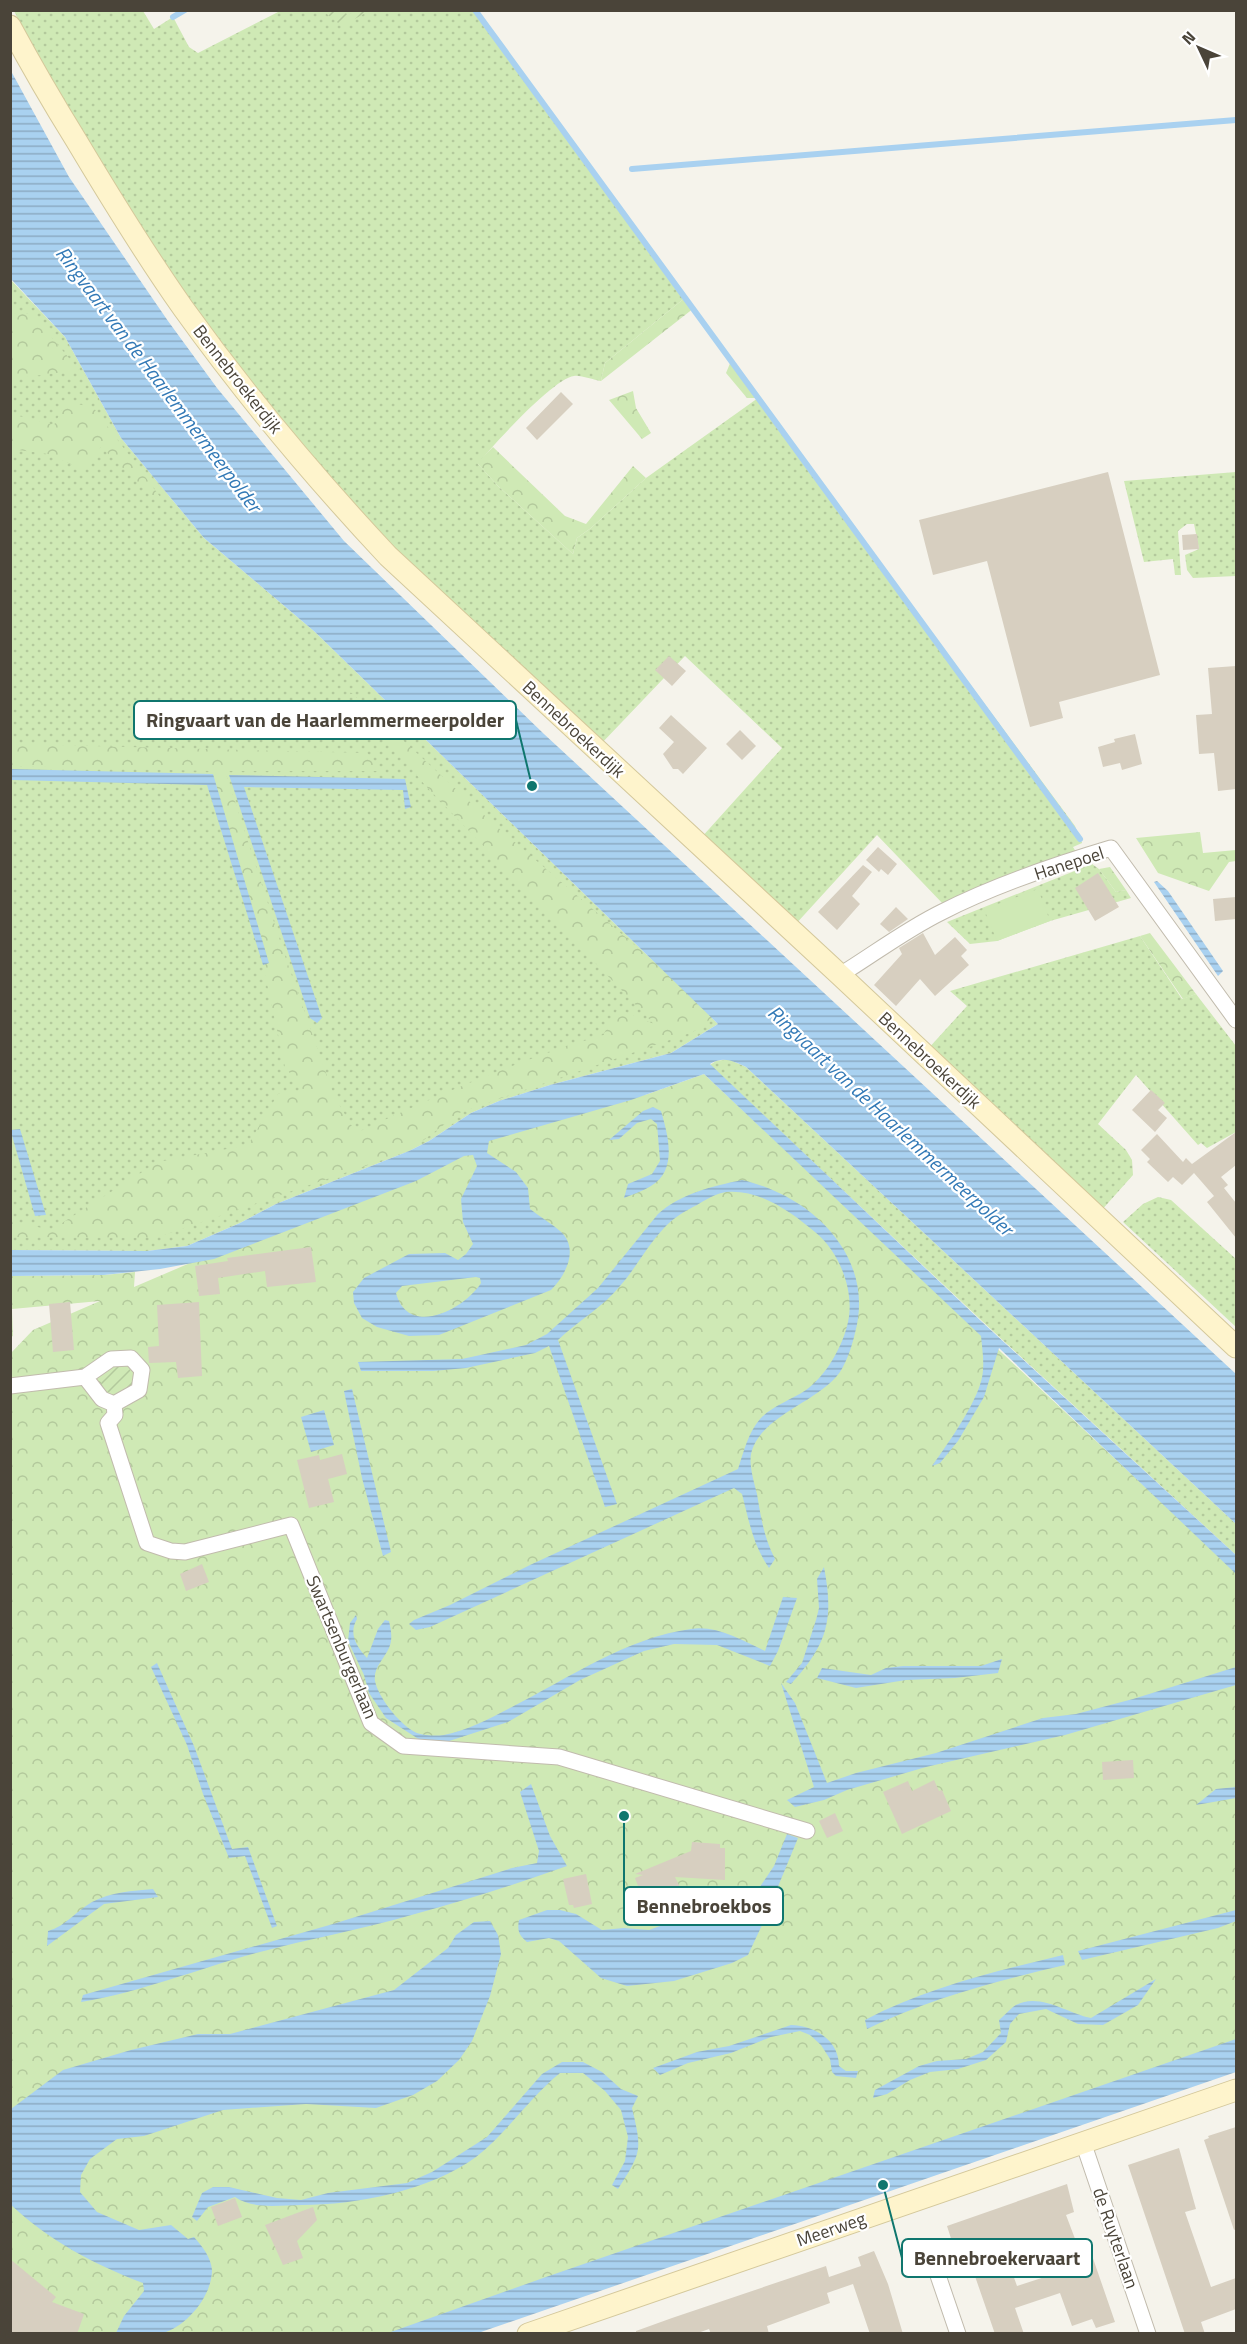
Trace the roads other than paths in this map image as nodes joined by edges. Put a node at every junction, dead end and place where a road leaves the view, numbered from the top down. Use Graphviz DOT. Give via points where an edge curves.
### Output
graph roads {
  1 [pos="10,26"];
  2 [pos="840,975"];
  3 [pos="1236,1020"];
  4 [pos="1236,1347"];
  5 [pos="85,1377"];
  6 [pos="10,1386"];
  7 [pos="114,1404"];
  8 [pos="807,1831"];
  9 [pos="1236,2090"];
  10 [pos="1083,2142"];
  11 [pos="931,2255"];
  12 [pos="528,2334"];
  13 [pos="958,2334"];
  14 [pos="1148,2334"];
  1 -- 2 [label="street, Bennebroekerdijk" via="105,190 183,308 323,486 388,556"];
  2 -- 3 [label="street, Hanepoel" via="940,913 1111,848"];
  2 -- 4 [label="street, Bennebroekerdijk"];
  5 -- 6 [label="street"];
  5 -- 7 [label="street" via="102,1399"];
  5 -- 7 [label="street" via="111,1359 131,1358 142,1370 139,1390"];
  7 -- 8 [label="street, Swartsenburgerlaan" via="115,1415 108,1423 147,1543 185,1552 291,1525 371,1723 403,1746 559,1757"];
  9 -- 10 [label="street, Meerweg"];
  10 -- 12 [label="street, Meerweg"];
  10 -- 14 [label="street, de Ruyterlaan"];
  11 -- 13 [label="street"];
}
